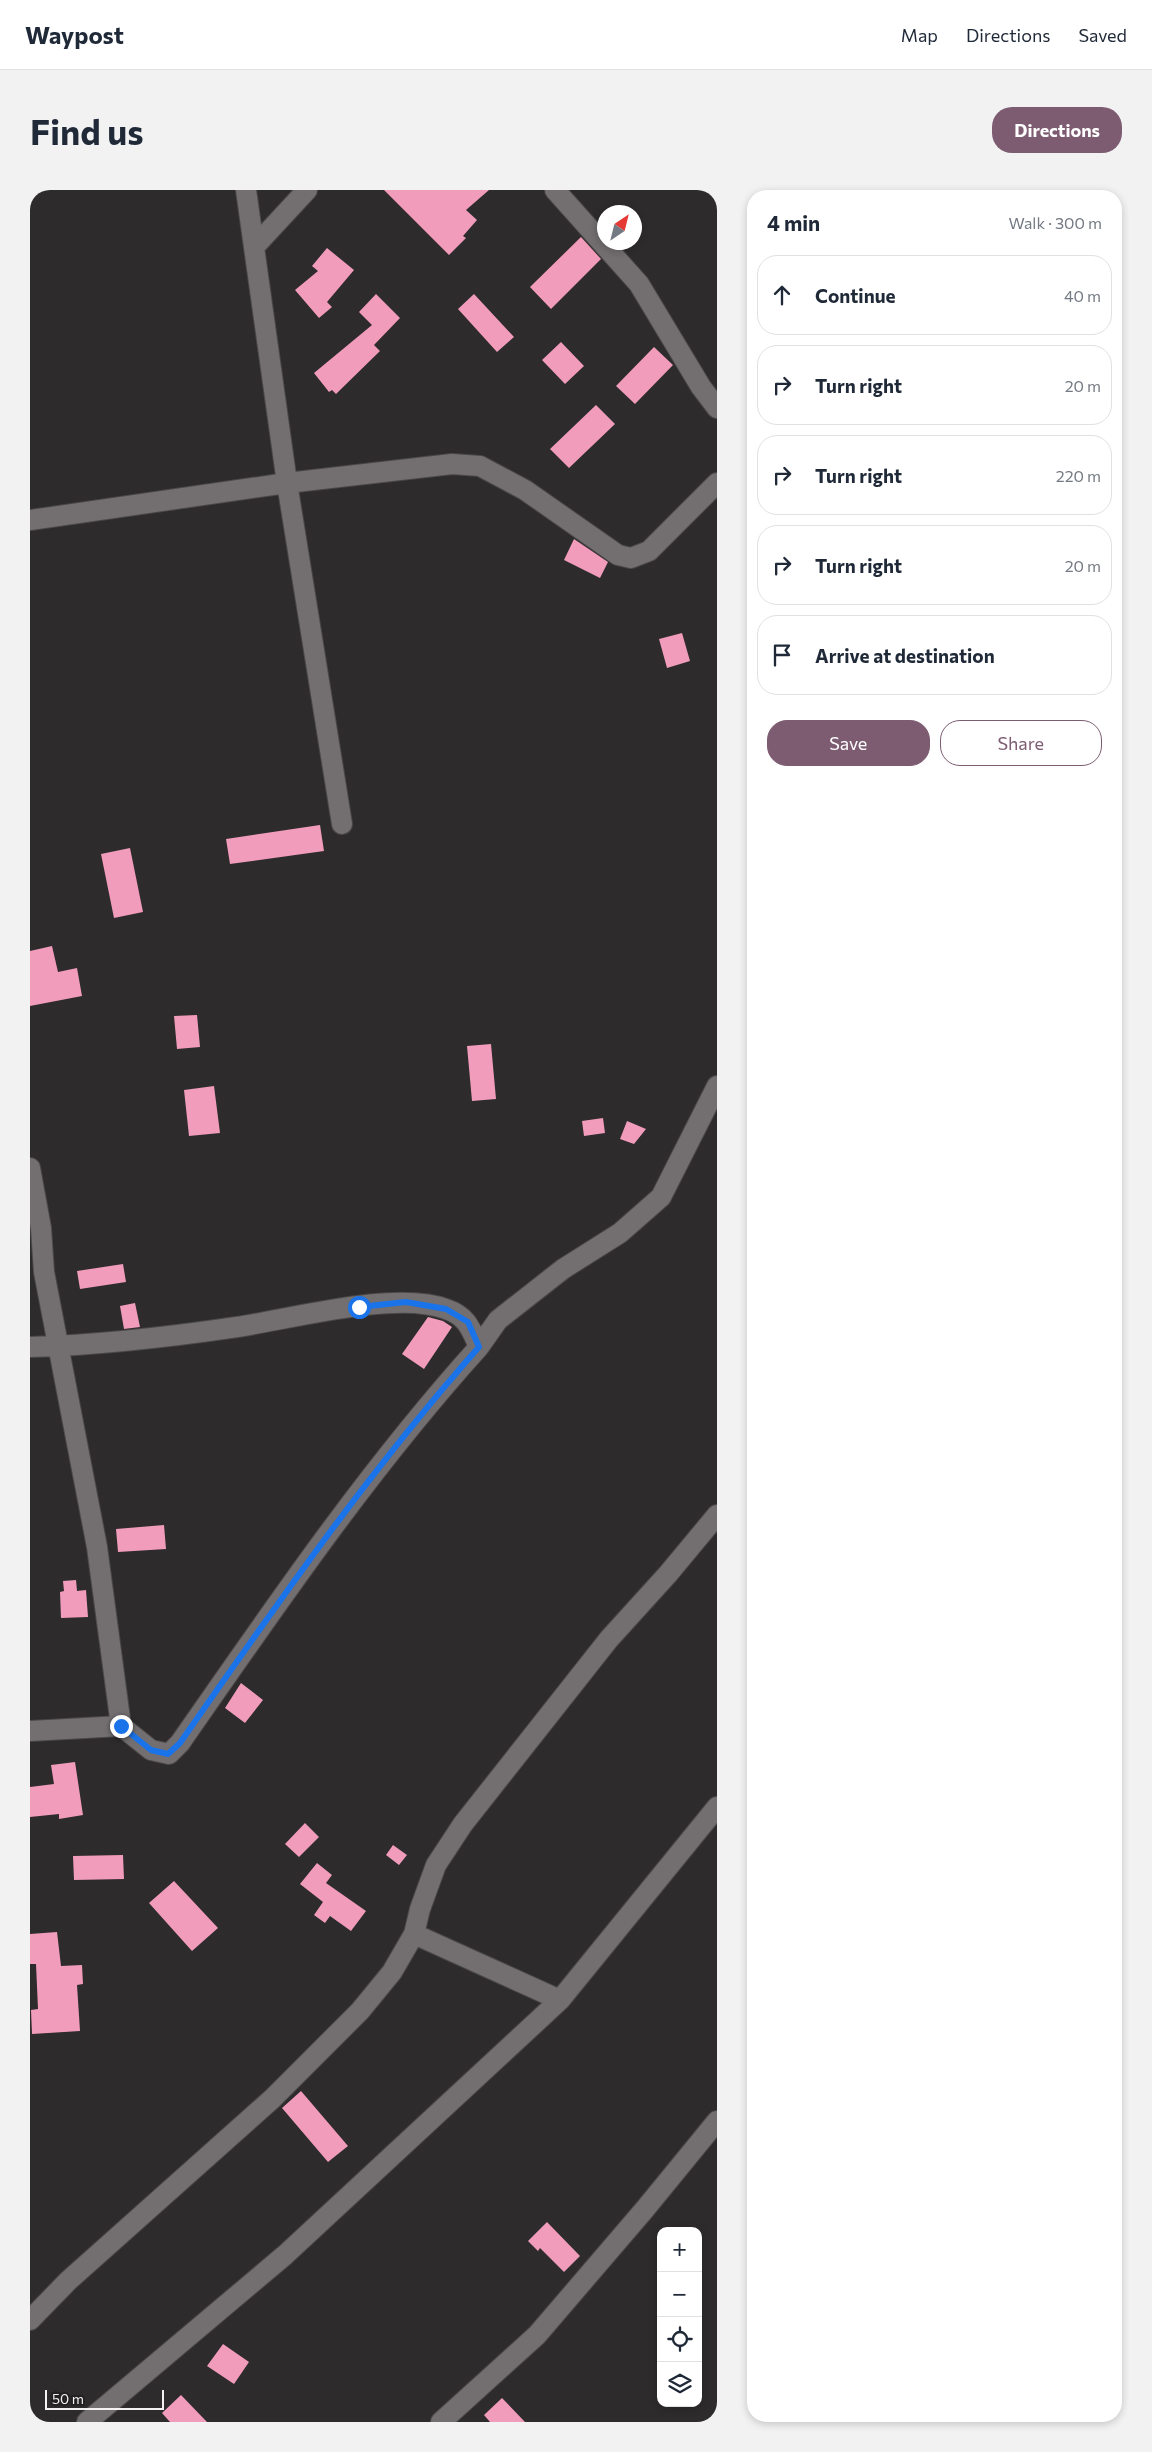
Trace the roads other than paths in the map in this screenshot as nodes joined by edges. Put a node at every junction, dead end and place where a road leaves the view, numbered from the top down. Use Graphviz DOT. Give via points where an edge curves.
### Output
graph roads {
  1 [pos="246,190"];
  2 [pos="308,190"];
  3 [pos="555,190"];
  4 [pos="254,246"];
  5 [pos="717,408"];
  6 [pos="287,483"];
  7 [pos="717,483"];
  8 [pos="30,520"];
  9 [pos="342,824"];
  10 [pos="717,1086"];
  11 [pos="30,1168"];
  12 [pos="60,1346"];
  13 [pos="30,1347"];
  14 [pos="479,1347"];
  15 [pos="717,1515"];
  16 [pos="121,1726"];
  17 [pos="30,1731"];
  18 [pos="717,1806"];
  19 [pos="414,1934"];
  20 [pos="560,2000"];
  21 [pos="717,2121"];
  22 [pos="30,2320"];
  23 [pos="87,2422"];
  24 [pos="441,2422"];
  1 -- 4 [label="street"];
  2 -- 4 [label="street"];
  3 -- 5 [label="street" via="639,284"];
  4 -- 6 [label="street"];
  6 -- 7 [label="street" via="452,464 480,466 525,490 618,555 631,558 649,551"];
  6 -- 8 [label="street"];
  6 -- 9 [label="street"];
  10 -- 14 [label="street" via="661,1197 620,1233 563,1269 498,1320"];
  11 -- 12 [label="street" via="41,1228 44,1272"];
  12 -- 13 [label="street"];
  12 -- 14 [label="street" via="236,1327 320,1312 406,1302 446,1309 468,1322"];
  12 -- 16 [label="street" via="97,1547"];
  14 -- 16 [label="street" via="328,1533 180,1743 168,1754 151,1750"];
  15 -- 19 [label="street" via="609,1640 463,1824 436,1865"];
  16 -- 17 [label="street"];
  18 -- 20 [label="street"];
  19 -- 20 [label="street"];
  19 -- 22 [label="street" via="392,1972 360,2011 272,2099 68,2281"];
  20 -- 23 [label="street" via="285,2255"];
  21 -- 24 [label="street" via="538,2335"];
}
